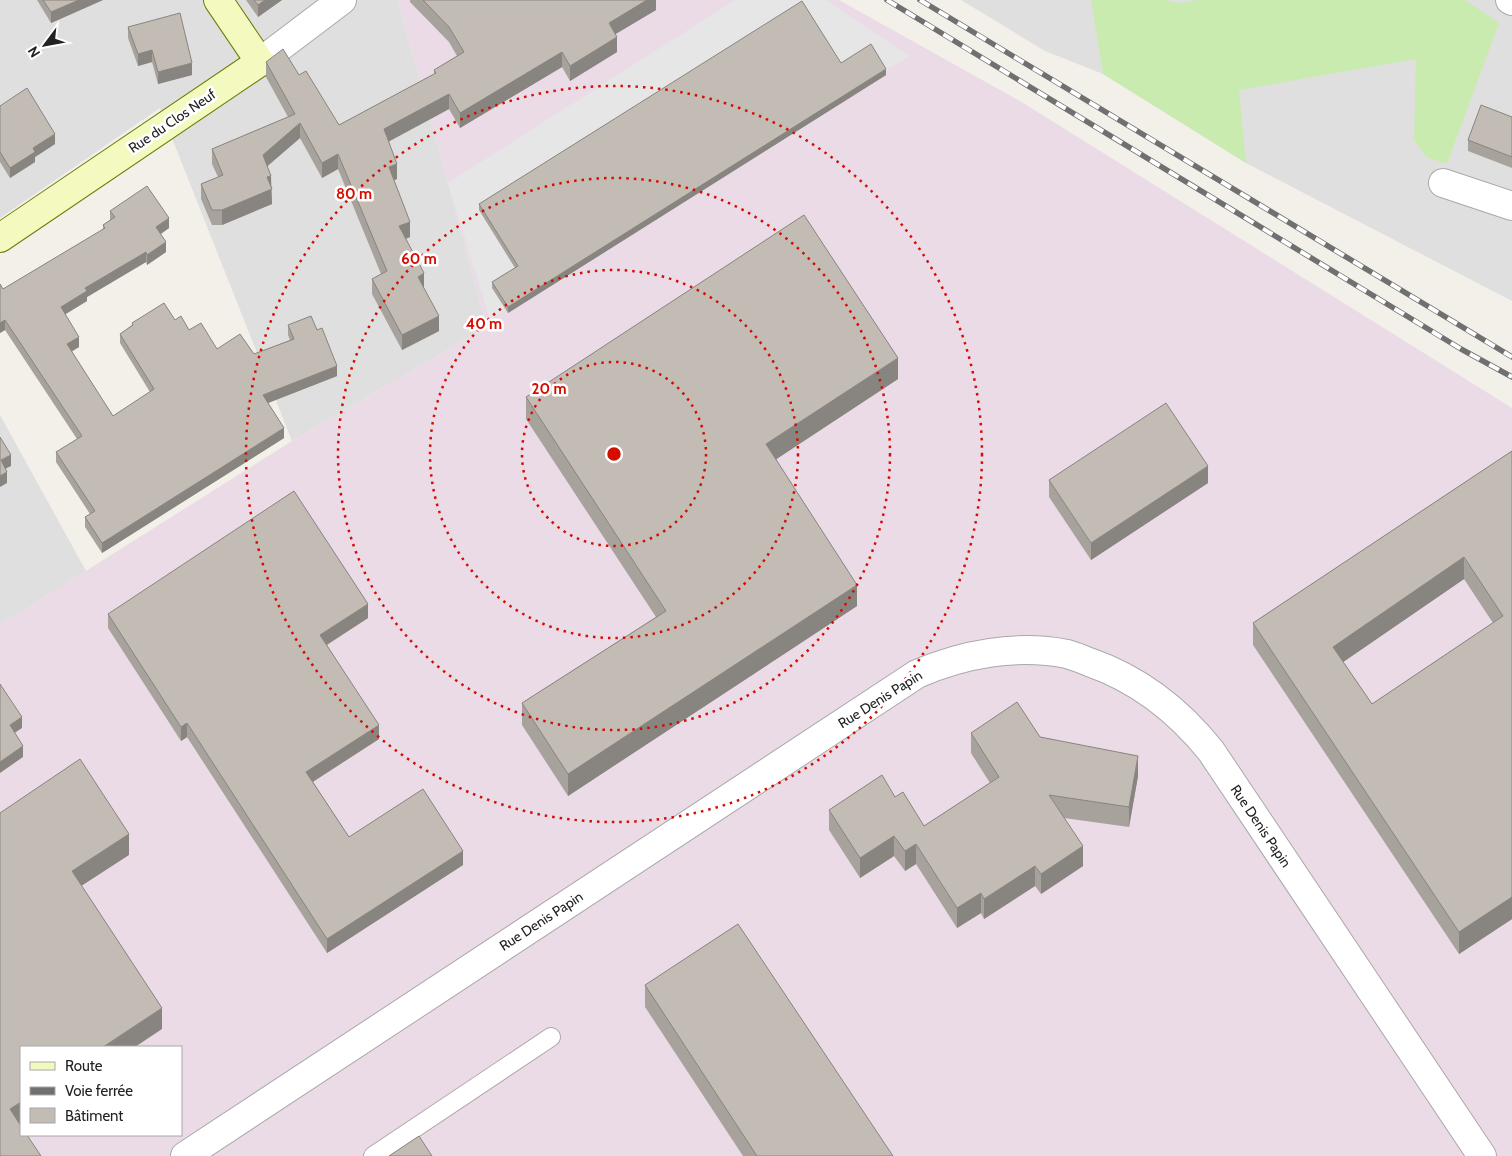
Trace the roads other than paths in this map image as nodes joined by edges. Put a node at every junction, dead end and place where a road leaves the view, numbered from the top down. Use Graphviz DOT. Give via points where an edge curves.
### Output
graph roads {
  1 [pos="218,0"];
  2 [pos="342,0"];
  3 [pos="260,62"];
  4 [pos="1443,183"];
  5 [pos="1512,206"];
  6 [pos="0,238"];
  7 [pos="551,1037"];
  8 [pos="185,1156"];
  9 [pos="373,1156"];
  10 [pos="1482,1156"];
  1 -- 3 [label="street"];
  2 -- 3 [label="street, Rue du Clos Neuf"];
  3 -- 6 [label="street, Rue du Clos Neuf"];
  4 -- 5 [label="street"];
  7 -- 9 [label="lane"];
  8 -- 10 [label="street, Rue Denis Papin" via="917,674 970,656 1031,651 1067,654 1138,684 1162,701 1197,734"];
}
